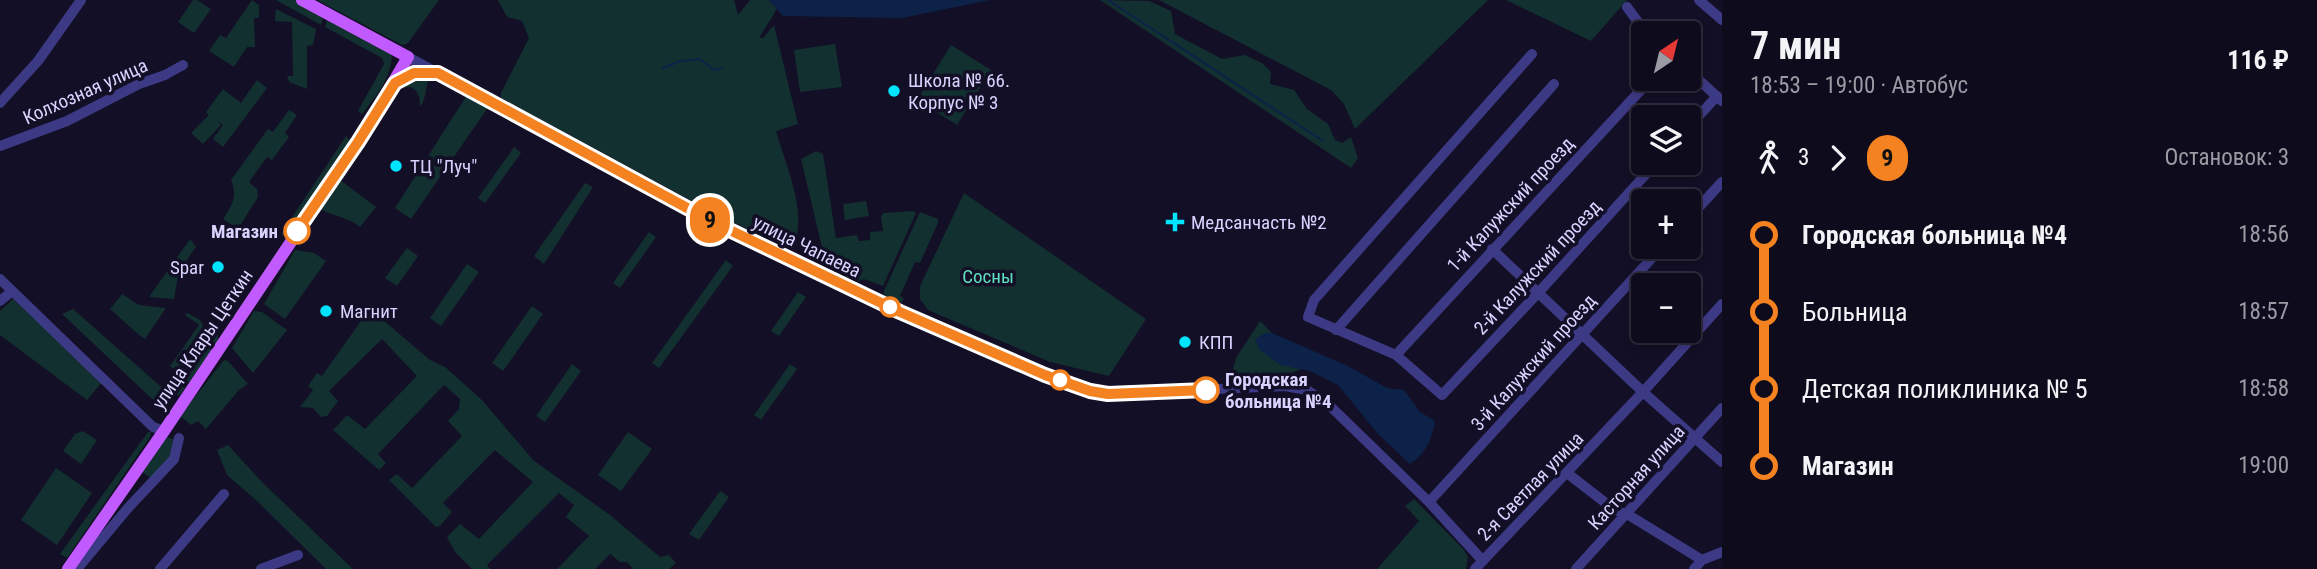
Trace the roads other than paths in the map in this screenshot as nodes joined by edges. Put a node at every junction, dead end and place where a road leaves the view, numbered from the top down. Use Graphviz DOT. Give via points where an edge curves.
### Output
graph roads {
  1 [pos="81,0"];
  2 [pos="302,0"];
  3 [pos="1699,0"];
  4 [pos="1627,7"];
  5 [pos="1722,20"];
  6 [pos="1637,21"];
  7 [pos="1532,54"];
  8 [pos="408,57"];
  9 [pos="183,65"];
  10 [pos="438,73"];
  11 [pos="1701,82"];
  12 [pos="395,83"];
  13 [pos="1554,84"];
  14 [pos="1640,91"];
  15 [pos="1719,98"];
  16 [pos="0,103"];
  17 [pos="1701,115"];
  18 [pos="0,146"];
  19 [pos="1645,175"];
  20 [pos="1722,183"];
  21 [pos="1701,205"];
  22 [pos="1492,249"];
  23 [pos="1651,259"];
  24 [pos="0,279"];
  25 [pos="11,292"];
  26 [pos="1539,292"];
  27 [pos="0,301"];
  28 [pos="1722,304"];
  29 [pos="1336,330"];
  30 [pos="1582,334"];
  31 [pos="1396,355"];
  32 [pos="1643,392"];
  33 [pos="1329,405"];
  34 [pos="1722,408"];
  35 [pos="164,431"];
  36 [pos="179,438"];
  37 [pos="1694,438"];
  38 [pos="1722,462"];
  39 [pos="1567,473"];
  40 [pos="224,494"];
  41 [pos="1429,502"];
  42 [pos="1627,514"];
  43 [pos="1722,552"];
  44 [pos="299,555"];
  45 [pos="1702,560"];
  46 [pos="1483,561"];
  47 [pos="71,568"];
  48 [pos="160,569"];
  49 [pos="261,569"];
  50 [pos="1475,569"];
  51 [pos="1576,569"];
  52 [pos="1694,569"];
  1 -- 16 [label="street" via="38,61"];
  2 -- 8 [label="main road, улица Чапаева"];
  3 -- 5 [label="street"];
  4 -- 6 [label="street"];
  7 -- 29 [label="street" via="1314,300 1308,317"];
  8 -- 10 [label="street, улица Чапаева"];
  8 -- 12 [label="main road, улица Клары Цеткин"];
  9 -- 18 [label="street, Колхозная улица" via="67,121"];
  10 -- 12 [label="street" via="414,73"];
  10 -- 33 [label="street, улица Чапаева" via="713,222 900,312 1060,380 1108,394 1285,386 1307,390"];
  11 -- 15 [label="street"];
  12 -- 35 [label="main road, улица Клары Цеткин"];
  13 -- 29 [label="street"];
  14 -- 22 [label="street, 1-й Калужский проезд"];
  15 -- 17 [label="street"];
  19 -- 26 [label="street, 2-й Калужский проезд"];
  20 -- 21 [label="street"];
  22 -- 26 [label="street"];
  22 -- 31 [label="street, 1-й Калужский проезд"];
  23 -- 30 [label="street, 3-й Калужский проезд"];
  24 -- 25 [label="street"];
  25 -- 27 [label="street"];
  25 -- 35 [label="street" via="153,427"];
  26 -- 30 [label="street"];
  26 -- 31 [label="street, 2-й Калужский проезд" via="1442,395"];
  28 -- 32 [label="street, 2-я Светлая улица"];
  29 -- 31 [label="street"];
  30 -- 32 [label="street"];
  30 -- 41 [label="street, 3-й Калужский проезд"];
  32 -- 37 [label="street"];
  32 -- 39 [label="street, 2-я Светлая улица"];
  33 -- 41 [label="street, 2-я Светлая улица"];
  34 -- 37 [label="street, Касторная улица"];
  35 -- 47 [label="main road, улица Клары Цеткин"];
  36 -- 47 [label="street" via="174,459"];
  37 -- 38 [label="street"];
  37 -- 42 [label="street, Касторная улица"];
  39 -- 42 [label="street" via="1616,511"];
  39 -- 46 [label="street, 2-я Светлая улица"];
  40 -- 48 [label="street"];
  41 -- 46 [label="street, 2-я Светлая улица"];
  42 -- 45 [label="street"];
  42 -- 51 [label="street, Касторная улица"];
  43 -- 45 [label="street"];
  44 -- 49 [label="street"];
  45 -- 52 [label="street"];
  46 -- 50 [label="street"];
}
